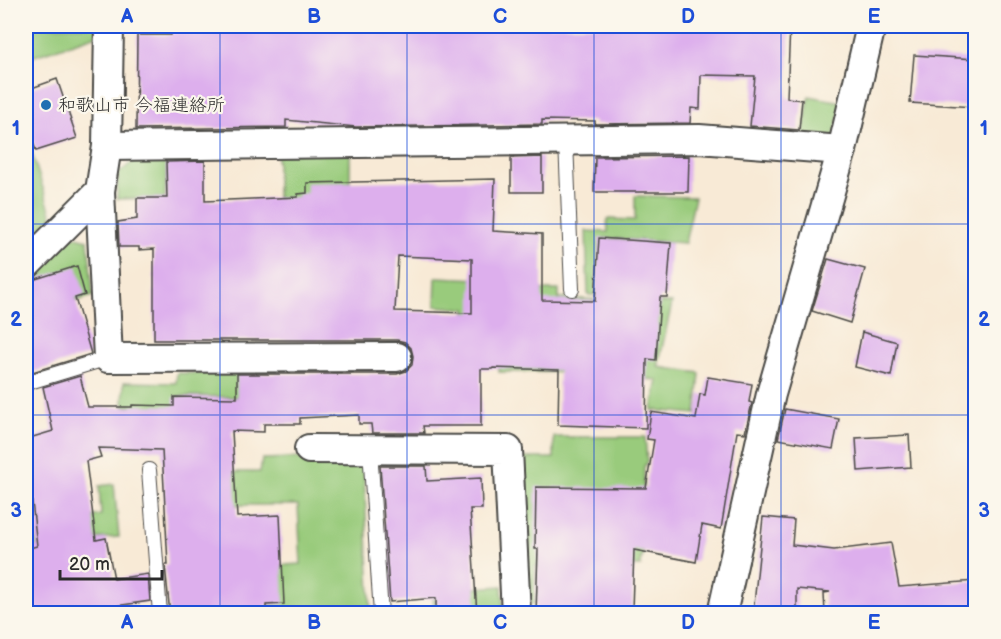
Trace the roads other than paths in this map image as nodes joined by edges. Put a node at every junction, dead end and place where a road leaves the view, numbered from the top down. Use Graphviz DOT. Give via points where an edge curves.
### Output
graph roads {
  1 [pos="109,26"];
  2 [pos="871,26"];
  3 [pos="566,141"];
  4 [pos="107,146"];
  5 [pos="843,150"];
  6 [pos="99,190"];
  7 [pos="26,265"];
  8 [pos="572,290"];
  9 [pos="397,357"];
  10 [pos="108,358"];
  11 [pos="26,383"];
  12 [pos="309,449"];
  13 [pos="370,449"];
  14 [pos="149,470"];
  15 [pos="160,614"];
  16 [pos="381,614"];
  17 [pos="516,614"];
  18 [pos="722,614"];
  1 -- 4 [label="street"];
  2 -- 5 [label="street"];
  3 -- 4 [label="street"];
  3 -- 5 [label="street" via="699,139"];
  3 -- 8 [label="lane"];
  4 -- 6 [label="street"];
  5 -- 18 [label="street" via="771,394"];
  6 -- 7 [label="street"];
  6 -- 10 [label="street"];
  9 -- 10 [label="street"];
  10 -- 11 [label="lane"];
  12 -- 13 [label="street"];
  13 -- 16 [label="lane"];
  13 -- 17 [label="street" via="508,450"];
  14 -- 15 [label="lane"];
}
